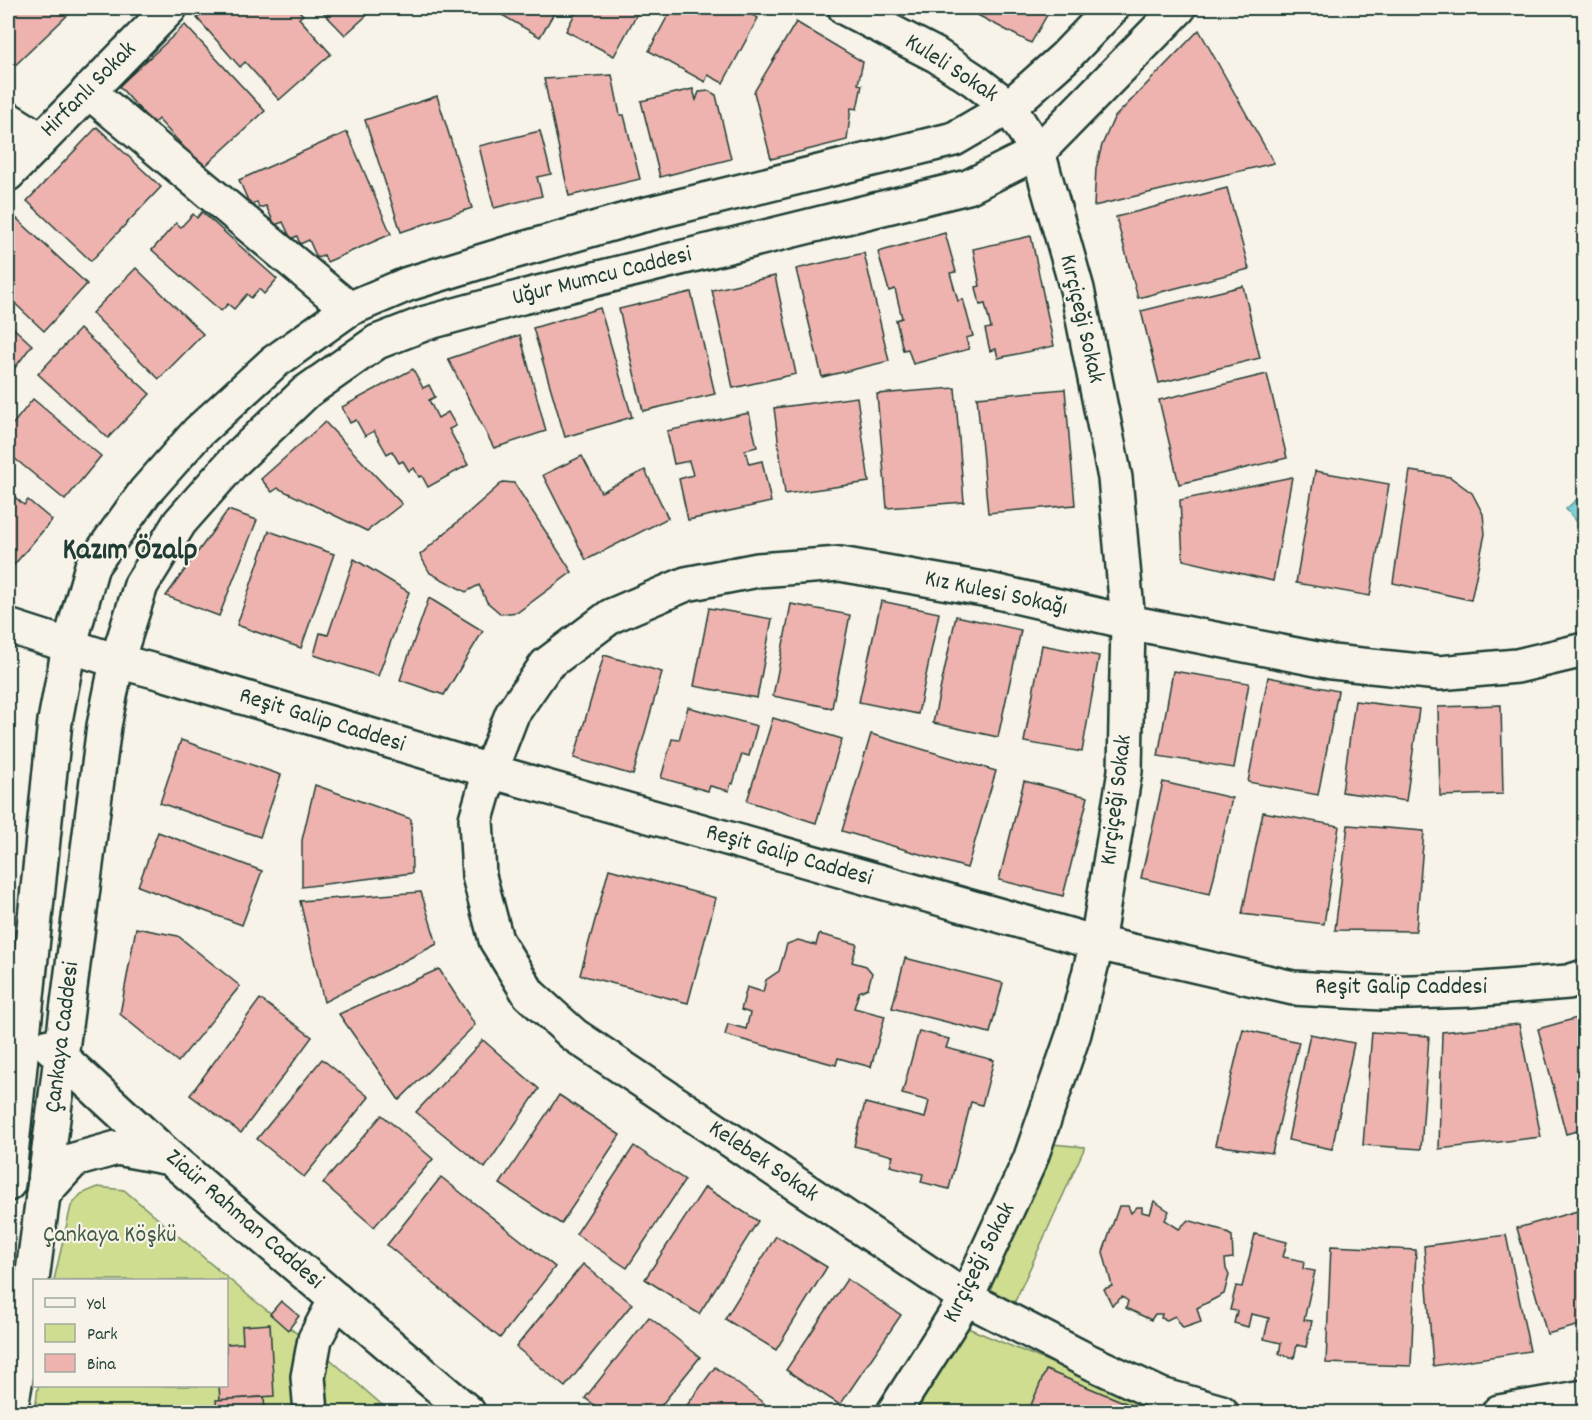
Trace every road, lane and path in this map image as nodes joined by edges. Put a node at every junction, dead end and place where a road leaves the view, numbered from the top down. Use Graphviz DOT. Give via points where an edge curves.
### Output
graph roads {
  1 [pos="170,8"];
  2 [pos="845,8"];
  3 [pos="1112,8"];
  4 [pos="1179,8"];
  5 [pos="88,91"];
  6 [pos="1010,107"];
  7 [pos="8,118"];
  8 [pos="40,139"];
  9 [pos="1038,152"];
  10 [pos="8,174"];
  11 [pos="349,309"];
  12 [pos="1128,622"];
  13 [pos="8,626"];
  14 [pos="69,647"];
  15 [pos="1584,650"];
  16 [pos="117,662"];
  17 [pos="490,771"];
  18 [pos="1097,943"];
  19 [pos="1584,977"];
  20 [pos="15,1018"];
  21 [pos="60,1056"];
  22 [pos="170,1158"];
  23 [pos="8,1184"];
  24 [pos="43,1194"];
  25 [pos="966,1298"];
  26 [pos="336,1299"];
  27 [pos="1584,1397"];
  28 [pos="10,1413"];
  29 [pos="311,1413"];
  30 [pos="468,1413"];
  31 [pos="894,1413"];
  32 [pos="1221,1413"];
  33 [pos="1499,1413"];
  1 -- 5 [label="street, Hirfanlı Sokak"];
  2 -- 6 [label="street, Kuleli Sokak" via="936,55"];
  3 -- 6 [label="street, Uğur Mumcu Caddesi"];
  4 -- 9 [label="street, Uğur Mumcu Caddesi"];
  5 -- 8 [label="street, Hirfanlı Sokak"];
  5 -- 11 [label="street"];
  6 -- 9 [label="street, Kuleli Sokak"];
  6 -- 11 [label="street, Uğur Mumcu Caddesi" via="954,139 530,246 408,284"];
  7 -- 8 [label="street"];
  8 -- 10 [label="street, Hirfanlı Sokak"];
  9 -- 12 [label="street, Kırçiçeği Sokak" via="1077,289 1115,478"];
  9 -- 16 [label="street, Uğur Mumcu Caddesi" via="968,187 522,297 426,323 377,342 306,392 234,461 180,522 141,585"];
  11 -- 14 [label="street, Uğur Mumcu Caddesi" via="273,363 198,432 145,492 92,566"];
  12 -- 15 [label="street, Kız Kulesi Sokağı" via="1332,662 1438,673 1516,666"];
  12 -- 17 [label="street, Kız Kulesi Sokağı" via="989,590 840,564 758,570 686,584 611,616 546,665 512,714"];
  12 -- 18 [label="street, Kırçiçeği Sokak" via="1125,771"];
  13 -- 14 [label="street, Reşit Galip Caddesi"];
  14 -- 16 [label="street, Reşit Galip Caddesi"];
  14 -- 20 [label="street, Çankaya Caddesi" via="55,721"];
  16 -- 17 [label="street, Reşit Galip Caddesi"];
  16 -- 21 [label="street, Çankaya Caddesi" via="104,726"];
  17 -- 18 [label="street, Reşit Galip Caddesi"];
  17 -- 25 [label="street, Kelebek Sokak" via="476,819 479,876 496,940 529,994 574,1035"];
  18 -- 19 [label="street, Reşit Galip Caddesi" via="1293,988 1382,993 1568,982"];
  18 -- 25 [label="street, Kırçiçeği Sokak" via="1074,1033 1030,1160"];
  20 -- 21 [label="street, Ziaür Rahman Caddesi"];
  20 -- 23 [label="street, Çankaya Caddesi"];
  21 -- 22 [label="street, Ziaür Rahman Caddesi"];
  21 -- 24 [label="street, Çankaya Caddesi"];
  22 -- 24 [label="street" via="117,1148 74,1160"];
  22 -- 26 [label="street, Ziaür Rahman Caddesi"];
  24 -- 28 [label="street, Çankaya Caddesi"];
  25 -- 31 [label="street, Kırçiçeği Sokak"];
  25 -- 32 [label="street, Kelebek Sokak" via="1161,1395"];
  26 -- 29 [label="street" via="315,1339 308,1377"];
  26 -- 30 [label="street, Ziaür Rahman Caddesi"];
  27 -- 33 [label="street"];
}
